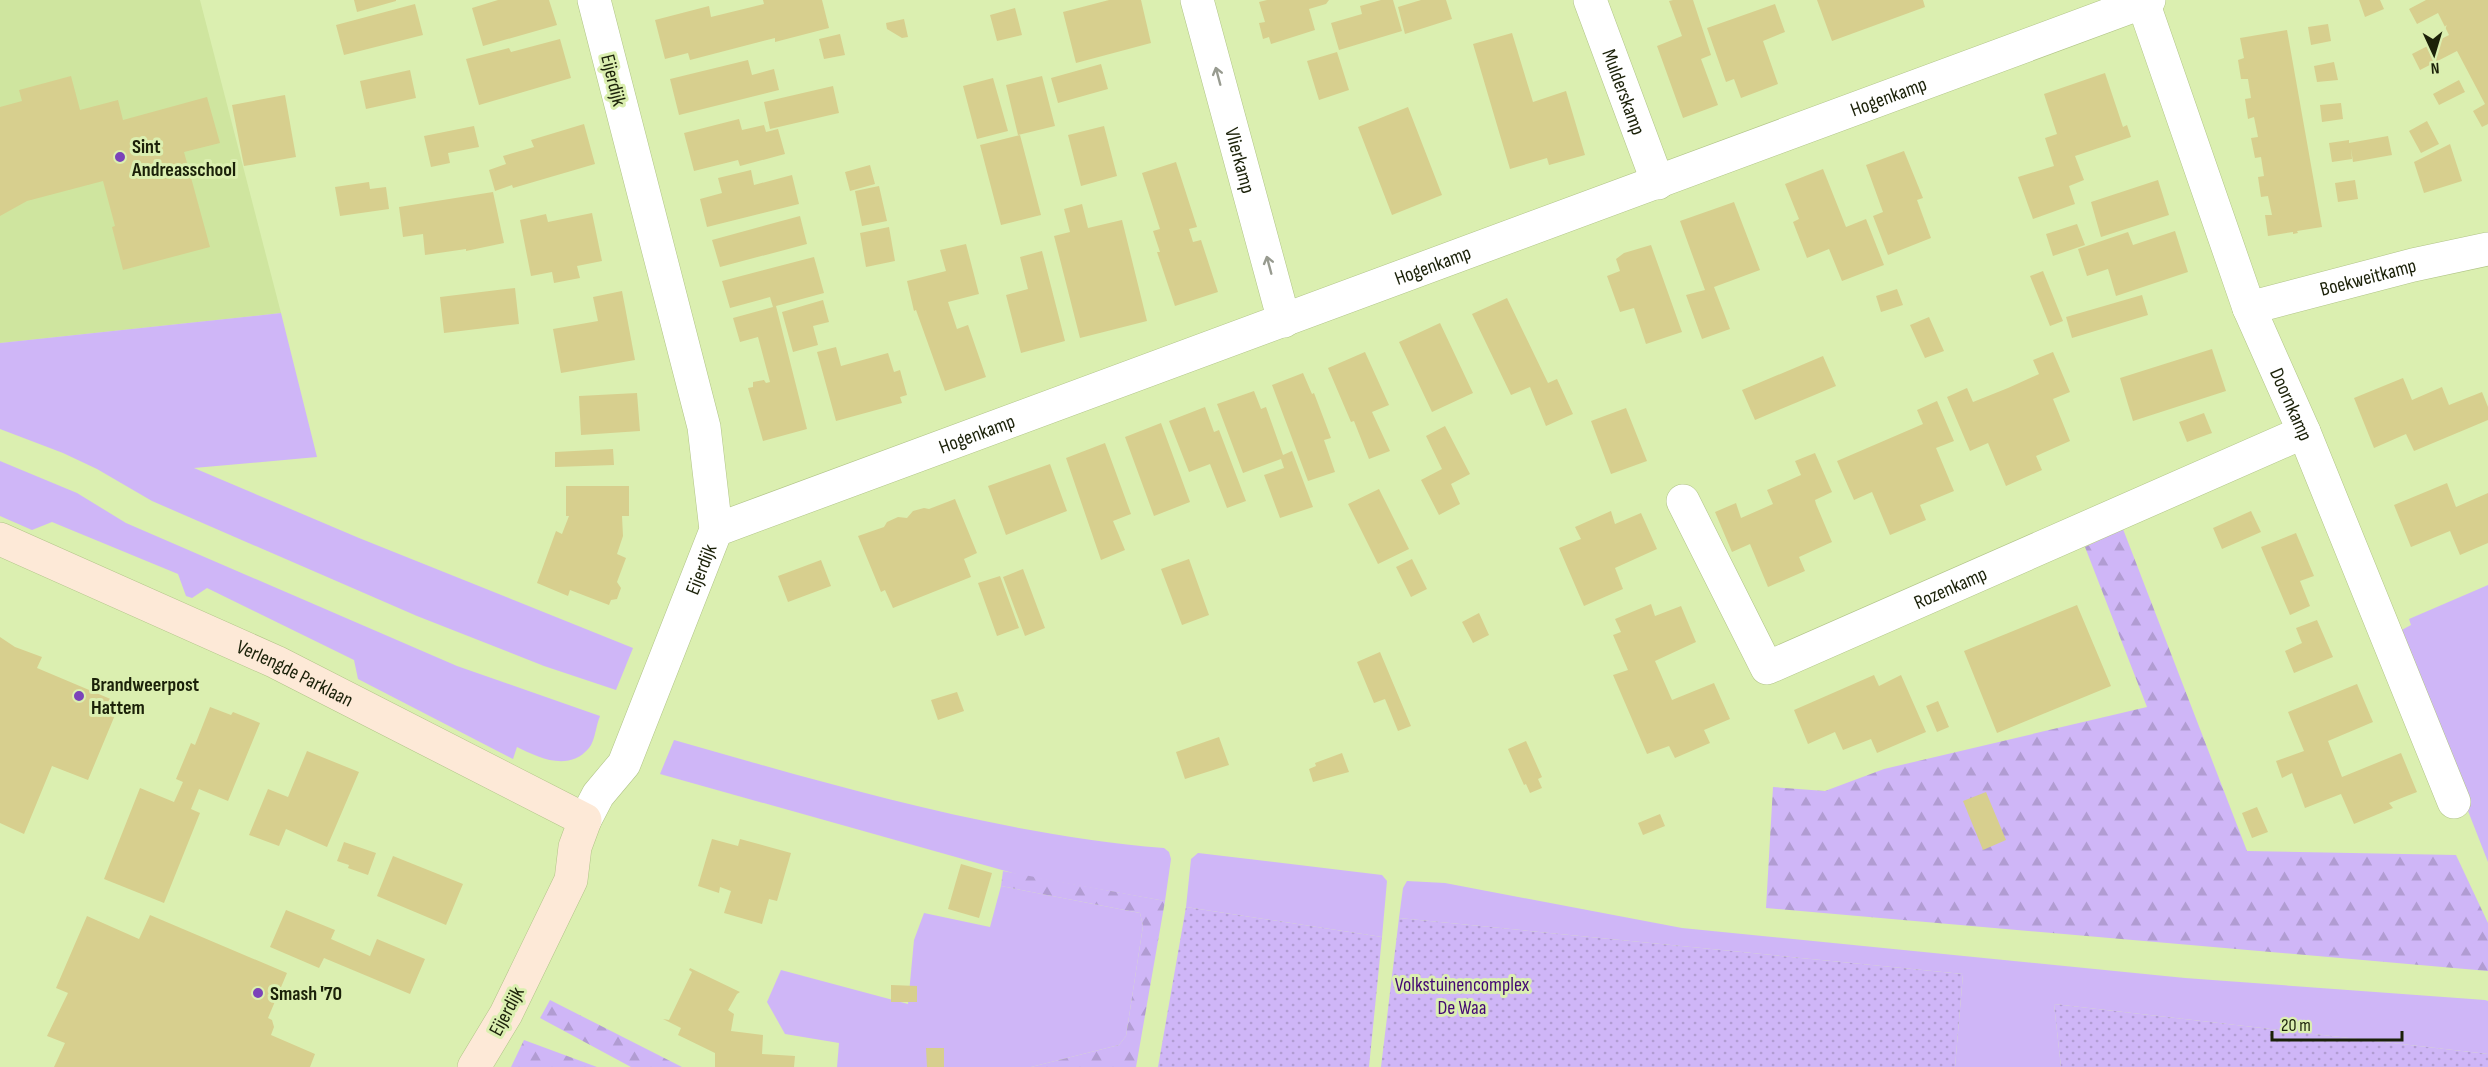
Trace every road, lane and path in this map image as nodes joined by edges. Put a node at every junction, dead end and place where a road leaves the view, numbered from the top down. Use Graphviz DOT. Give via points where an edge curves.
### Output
graph roads {
  1 [pos="594,0"];
  2 [pos="1197,0"];
  3 [pos="1590,0"];
  4 [pos="2146,1"];
  5 [pos="1658,183"];
  6 [pos="2488,249"];
  7 [pos="2249,308"];
  8 [pos="1284,321"];
  9 [pos="2304,432"];
  10 [pos="1683,501"];
  11 [pos="716,530"];
  12 [pos="0,539"];
  13 [pos="2454,802"];
  14 [pos="585,820"];
  15 [pos="474,1067"];
  1 -- 11 [label="street, Eijerdijk" via="704,427"];
  8 -- 2 [label="street, Vlierkamp, one-way"];
  3 -- 5 [label="street, Mulderskamp"];
  4 -- 5 [label="street, Hogenkamp"];
  4 -- 7 [label="street, Doornkamp"];
  5 -- 8 [label="street, Hogenkamp"];
  6 -- 7 [label="street, Boekweitkamp"];
  7 -- 9 [label="street, Doornkamp"];
  8 -- 11 [label="street, Hogenkamp"];
  9 -- 10 [label="street, Rozenkamp" via="1767,668"];
  9 -- 13 [label="street, Doornkamp"];
  11 -- 14 [label="street, Eijerdijk" via="624,764 598,795"];
  12 -- 14 [label="street, Verlengde Parklaan" via="276,662"];
  14 -- 15 [label="street, Eijerdijk" via="575,848 571,880 506,1014"];
}
